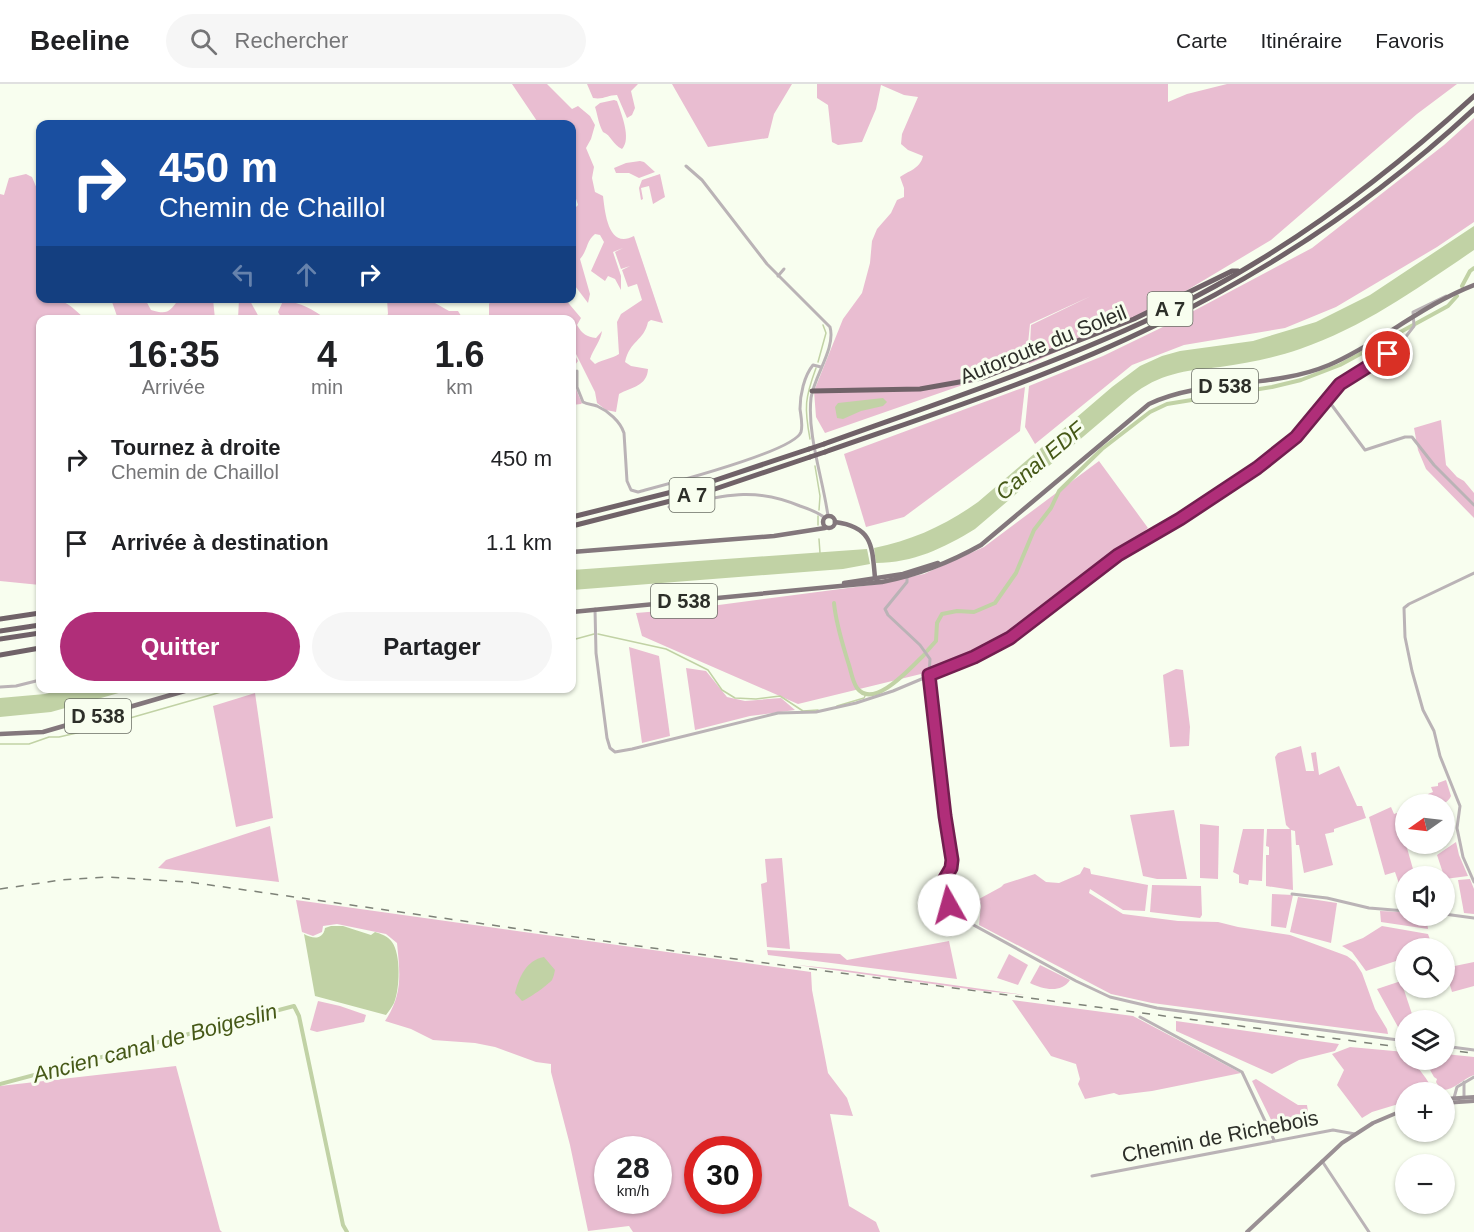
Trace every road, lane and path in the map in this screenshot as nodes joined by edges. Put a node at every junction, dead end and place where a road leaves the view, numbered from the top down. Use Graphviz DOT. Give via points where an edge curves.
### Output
graph roads {
  1 [pos="1474,96"];
  2 [pos="1474,109"];
  3 [pos="686,166"];
  4 [pos="784,269"];
  5 [pos="1240,271"];
  6 [pos="778,276"];
  7 [pos="1474,285"];
  8 [pos="1414,322"];
  9 [pos="821,367"];
  10 [pos="577,371"];
  11 [pos="813,391"];
  12 [pos="1328,400"];
  13 [pos="1474,505"];
  14 [pos="669,507"];
  15 [pos="576,516"];
  16 [pos="827,517"];
  17 [pos="836,522"];
  18 [pos="576,525"];
  19 [pos="823,526"];
  20 [pos="1001,529"];
  21 [pos="576,552"];
  22 [pos="1474,573"];
  23 [pos="906,575"];
  24 [pos="878,579"];
  25 [pos="797,590"];
  26 [pos="595,609"];
  27 [pos="576,611"];
  28 [pos="36,614"];
  29 [pos="0,619"];
  30 [pos="36,626"];
  31 [pos="0,631"];
  32 [pos="36,634"];
  33 [pos="0,639"];
  34 [pos="36,649"];
  35 [pos="0,656"];
  36 [pos="929,675"];
  37 [pos="36,681"];
  38 [pos="0,687"];
  39 [pos="178,693"];
  40 [pos="0,734"];
  41 [pos="1474,882"];
  42 [pos="1292,894"];
  43 [pos="1395,910"];
  44 [pos="1455,915"];
  45 [pos="1474,918"];
  46 [pos="1140,1017"];
  47 [pos="1395,1040"];
  48 [pos="1455,1047"];
  49 [pos="1474,1050"];
  50 [pos="1474,1077"];
  51 [pos="1464,1082"];
  52 [pos="1461,1099"];
  53 [pos="1474,1099"];
  54 [pos="1455,1100"];
  55 [pos="1455,1100"];
  56 [pos="1395,1113"];
  57 [pos="1355,1134"];
  58 [pos="1274,1140"];
  59 [pos="1322,1161"];
  60 [pos="1092,1176"];
  61 [pos="1247,1232"];
  62 [pos="1369,1232"];
  1 -- 5 [label="highway, Autoroute du Soleil / A 7" via="1377,178"];
  2 -- 18 [label="highway, Autoroute du Soleil / A 7, bridge" via="1385,184 1290,251 1200,303 1082,359 706,492"];
  3 -- 6 [label="street" via="702,180"];
  4 -- 6 [label="street"];
  5 -- 11 [label="highway" via="1232,271 1107,330 982,378 920,389"];
  5 -- 15 [label="highway, Autoroute du Soleil / A 7, bridge" via="1149,319 1078,350 824,444 682,490"];
  6 -- 9 [label="street" via="830,327 831,340"];
  7 -- 8 [label="main road, D 538" via="1452,294"];
  8 -- 12 [label="street" via="1388,354 1340,384"];
  8 -- 20 [label="main road, D 538" via="1308,372 1171,395 1149,404"];
  9 -- 10 [label="street" via="813,365 808,374 801,400 801,431 794,440 756,457 638,492 630,490 627,482 622,426 596,406 583,402 577,387"];
  9 -- 11 [label="street"];
  11 -- 16 [label="street" via="811,421"];
  12 -- 13 [label="street" via="1365,450 1412,437"];
  12 -- 36 [label="street" via="1296,437 1257,468 1118,555 1010,638"];
  14 -- 16 [label="street" via="753,493 781,498"];
  16 -- 17 [label="main road"];
  16 -- 19 [label="main road"];
  17 -- 19 [label="main road" via="831,528"];
  17 -- 24 [label="main road" via="867,537"];
  19 -- 21 [label="main road" via="774,536"];
  20 -- 23 [label="main road, D 538" via="958,555"];
  20 -- 23 [label="main road, D 538" via="961,556"];
  22 -- 41 [label="street" via="1404,608 1405,637 1418,694 1460,806 1457,828"];
  23 -- 24 [label="main road, D 538"];
  23 -- 36 [label="street" via="907,582 885,609 925,651 930,659"];
  24 -- 25 [label="main road, D 538"];
  24 -- 25 [label="main road, D 538"];
  25 -- 26 [label="main road, D 538"];
  26 -- 27 [label="main road, D 538"];
  26 -- 36 [label="street" via="596,654 607,738 615,752 778,713 836,709 878,697"];
  28 -- 29 [label="highway"];
  30 -- 31 [label="highway"];
  32 -- 33 [label="highway"];
  34 -- 35 [label="highway"];
  36 -- 47 [label="street" via="952,865 944,884 951,909 961,920 1110,997 1158,1008"];
  37 -- 38 [label="street"];
  39 -- 40 [label="main road, D 538" via="43,732"];
  42 -- 43 [label="street"];
  44 -- 45 [label="street"];
  46 -- 58 [label="street" via="1242,1072"];
  48 -- 49 [label="street"];
  50 -- 51 [label="street"];
  51 -- 52 [label="street"];
  51 -- 52 [label="street" via="1457,1088"];
  52 -- 53 [label="main road"];
  52 -- 54 [label="main road"];
  52 -- 55 [label="main road"];
  56 -- 57 [label="main road"];
  57 -- 58 [label="street, Chemin de Richebois" via="1333,1130"];
  57 -- 59 [label="main road"];
  58 -- 60 [label="street, Chemin de Richebois"];
  59 -- 61 [label="main road"];
  59 -- 62 [label="street"];
}
